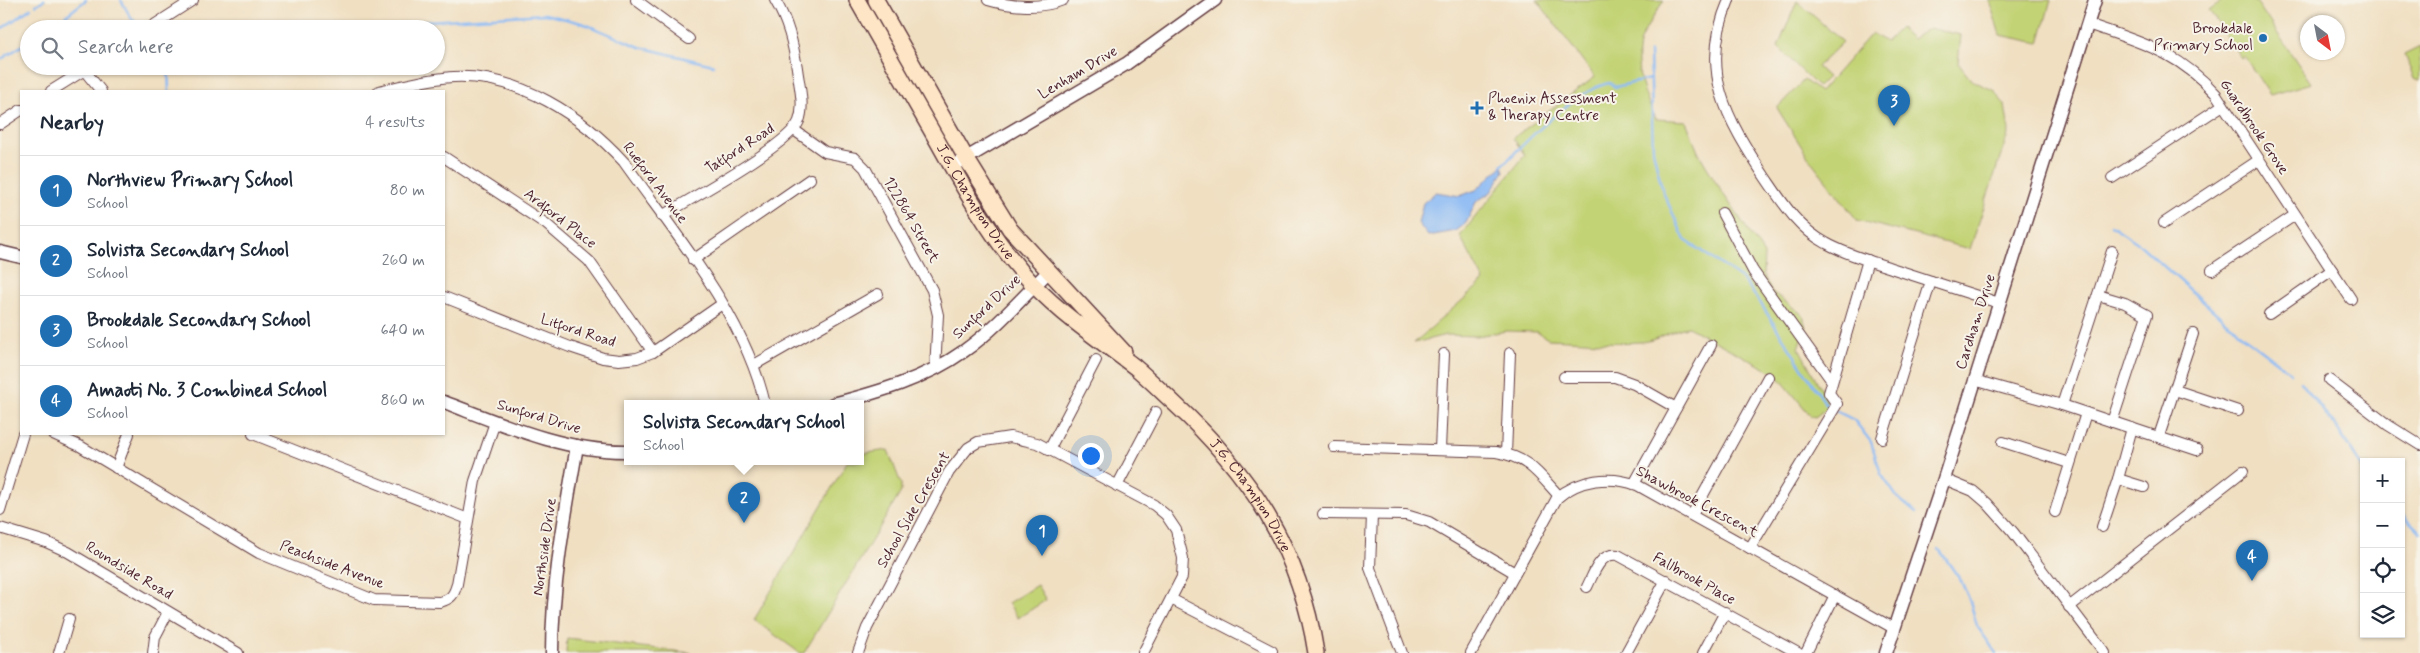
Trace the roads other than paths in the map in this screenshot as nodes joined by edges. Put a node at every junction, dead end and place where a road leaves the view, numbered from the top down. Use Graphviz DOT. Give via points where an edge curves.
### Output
graph roads {
  1 [pos="194,0"];
  2 [pos="636,0"];
  3 [pos="776,0"];
  4 [pos="857,0"];
  5 [pos="876,0"];
  6 [pos="988,0"];
  7 [pos="1063,0"];
  8 [pos="1215,0"];
  9 [pos="1729,0"];
  10 [pos="2095,0"];
  11 [pos="162,20"];
  12 [pos="2088,24"];
  13 [pos="690,40"];
  14 [pos="77,75"];
  15 [pos="92,75"];
  16 [pos="407,88"];
  17 [pos="54,90"];
  18 [pos="100,90"];
  19 [pos="388,90"];
  20 [pos="2223,105"];
  21 [pos="20,111"];
  22 [pos="0,124"];
  23 [pos="794,130"];
  24 [pos="445,158"];
  25 [pos="966,158"];
  26 [pos="2259,160"];
  27 [pos="952,166"];
  28 [pos="2112,178"];
  29 [pos="810,179"];
  30 [pos="1722,213"];
  31 [pos="2295,215"];
  32 [pos="662,216"];
  33 [pos="2164,223"];
  34 [pos="2112,250"];
  35 [pos="0,252"];
  36 [pos="20,257"];
  37 [pos="693,260"];
  38 [pos="1868,260"];
  39 [pos="2212,270"];
  40 [pos="2332,270"];
  41 [pos="1048,272"];
  42 [pos="1931,281"];
  43 [pos="1034,286"];
  44 [pos="878,294"];
  45 [pos="2098,295"];
  46 [pos="445,297"];
  47 [pos="2351,299"];
  48 [pos="1999,303"];
  49 [pos="722,304"];
  50 [pos="2268,314"];
  51 [pos="2193,334"];
  52 [pos="1711,345"];
  53 [pos="653,352"];
  54 [pos="1510,353"];
  55 [pos="1444,354"];
  56 [pos="1096,360"];
  57 [pos="754,365"];
  58 [pos="1135,368"];
  59 [pos="935,369"];
  60 [pos="1564,377"];
  61 [pos="1768,377"];
  62 [pos="1974,380"];
  63 [pos="2329,380"];
  64 [pos="1832,382"];
  65 [pos="2175,390"];
  66 [pos="764,400"];
  67 [pos="849,400"];
  68 [pos="445,402"];
  69 [pos="2062,405"];
  70 [pos="1676,408"];
  71 [pos="2238,411"];
  72 [pos="1156,412"];
  73 [pos="2086,414"];
  74 [pos="495,422"];
  75 [pos="2112,422"];
  76 [pos="2132,428"];
  77 [pos="23,435"];
  78 [pos="55,435"];
  79 [pos="129,435"];
  80 [pos="256,435"];
  81 [pos="2159,436"];
  82 [pos="1882,438"];
  83 [pos="2003,442"];
  84 [pos="2420,445"];
  85 [pos="577,446"];
  86 [pos="1334,447"];
  87 [pos="1050,450"];
  88 [pos="1440,450"];
  89 [pos="2197,450"];
  90 [pos="624,451"];
  91 [pos="1506,454"];
  92 [pos="2069,463"];
  93 [pos="116,468"];
  94 [pos="2243,471"];
  95 [pos="1944,479"];
  96 [pos="2118,479"];
  97 [pos="1634,484"];
  98 [pos="1117,486"];
  99 [pos="2144,487"];
  100 [pos="1559,496"];
  101 [pos="0,510"];
  102 [pos="2054,512"];
  103 [pos="1323,514"];
  104 [pos="1372,515"];
  105 [pos="1692,515"];
  106 [pos="468,520"];
  107 [pos="2102,527"];
  108 [pos="0,528"];
  109 [pos="1750,548"];
  110 [pos="1515,573"];
  111 [pos="1666,580"];
  112 [pos="1587,586"];
  113 [pos="1835,595"];
  114 [pos="1171,599"];
  115 [pos="2069,607"];
  116 [pos="168,612"];
  117 [pos="1725,612"];
  118 [pos="69,619"];
  119 [pos="1895,629"];
  120 [pos="1272,652"];
  121 [pos="59,653"];
  122 [pos="153,653"];
  123 [pos="238,653"];
  124 [pos="552,653"];
  125 [pos="858,653"];
  126 [pos="1143,653"];
  127 [pos="1316,653"];
  128 [pos="1402,653"];
  129 [pos="1471,653"];
  130 [pos="1626,653"];
  131 [pos="1703,653"];
  132 [pos="1798,653"];
  133 [pos="1806,653"];
  134 [pos="1886,653"];
  135 [pos="2105,653"];
  1 -- 11 [label="street"];
  2 -- 13 [label="street"];
  3 -- 23 [label="street, Tatford Road" via="793,39 801,98 799,121"];
  4 -- 27 [label="main road, J.G. Champion Drive"];
  5 -- 25 [label="main road, J.G. Champion Drive"];
  6 -- 7 [label="street" via="1018,5"];
  8 -- 25 [label="street, Lenham Drive" via="1126,64"];
  9 -- 38 [label="street" via="1719,32 1717,65 1721,95 1734,129 1796,220 1826,243"];
  10 -- 12 [label="street, Cardham Drive"];
  12 -- 20 [label="street, Guardbrook Grove" via="2162,50 2200,78"];
  12 -- 48 [label="street, Cardham Drive"];
  14 -- 17 [label="street"];
  15 -- 18 [label="street"];
  16 -- 19 [label="street, Rueford Avenue"];
  16 -- 32 [label="street, Rueford Avenue" via="454,77 480,79 532,93 554,104 604,140 624,162"];
  20 -- 26 [label="street, Guardbrook Grove"];
  20 -- 28 [label="street"];
  21 -- 22 [label="street"];
  23 -- 32 [label="street, Tatford Road" via="775,147"];
  23 -- 59 [label="street, 122864 Street" via="824,152 855,158 864,168 932,290 938,315"];
  24 -- 53 [label="street, Ardford Place" via="546,224 589,261"];
  25 -- 27 [label="street, Lenham Drive"];
  25 -- 41 [label="main road, J.G. Champion Drive" via="1010,229"];
  26 -- 31 [label="street, Guardbrook Grove"];
  26 -- 33 [label="street"];
  27 -- 43 [label="main road, J.G. Champion Drive" via="989,230"];
  29 -- 37 [label="street"];
  30 -- 64 [label="street" via="1753,271"];
  31 -- 39 [label="street"];
  31 -- 40 [label="street, Guardbrook Grove"];
  32 -- 37 [label="street, Rueford Avenue"];
  34 -- 45 [label="street"];
  35 -- 36 [label="street"];
  37 -- 49 [label="street, Rueford Avenue"];
  38 -- 42 [label="street"];
  38 -- 64 [label="street"];
  40 -- 47 [label="street, Guardbrook Grove"];
  40 -- 50 [label="street"];
  41 -- 43 [label="street, Sunford Drive"];
  41 -- 58 [label="main road, J.G. Champion Drive"];
  42 -- 48 [label="street"];
  42 -- 82 [label="street"];
  43 -- 58 [label="main road, J.G. Champion Drive" via="1105,347"];
  43 -- 59 [label="street, Sunford Drive" via="988,332"];
  44 -- 57 [label="street"];
  45 -- 69 [label="street"];
  45 -- 75 [label="street" via="2125,303 2147,315"];
  46 -- 53 [label="street, Litford Road" via="603,358 637,358"];
  48 -- 62 [label="street, Cardham Drive"];
  49 -- 53 [label="street, Litford Road"];
  49 -- 57 [label="street, Rueford Avenue"];
  51 -- 65 [label="street"];
  52 -- 70 [label="street"];
  54 -- 91 [label="street"];
  55 -- 88 [label="street"];
  56 -- 87 [label="street"];
  57 -- 66 [label="street, Rueford Avenue"];
  58 -- 127 [label="main road, J.G. Champion Drive" via="1205,432 1262,504 1287,550 1301,585"];
  59 -- 67 [label="street, Sunford Drive" via="880,392"];
  60 -- 70 [label="street" via="1615,377"];
  61 -- 105 [label="street"];
  62 -- 69 [label="street"];
  62 -- 95 [label="street, Cardham Drive"];
  63 -- 84 [label="street"];
  64 -- 109 [label="street" via="1829,392 1837,404"];
  65 -- 71 [label="street"];
  65 -- 81 [label="street"];
  68 -- 74 [label="street, Sunford Drive"];
  69 -- 73 [label="street"];
  70 -- 97 [label="street"];
  72 -- 98 [label="street"];
  73 -- 75 [label="street"];
  73 -- 92 [label="street"];
  74 -- 85 [label="street, Sunford Drive"];
  74 -- 106 [label="street, Peachside Avenue" via="475,482"];
  75 -- 76 [label="street"];
  76 -- 81 [label="street"];
  76 -- 96 [label="street"];
  77 -- 101 [label="street"];
  78 -- 93 [label="street, Peachside Avenue"];
  79 -- 93 [label="street"];
  80 -- 106 [label="street"];
  81 -- 89 [label="street"];
  83 -- 92 [label="street"];
  85 -- 90 [label="street, Sunford Drive"];
  85 -- 124 [label="street, Northside Drive" via="557,558"];
  86 -- 88 [label="street"];
  87 -- 98 [label="street, School Side Crescent"];
  87 -- 125 [label="street, School Side Crescent" via="1010,437 978,442 968,448 950,472 894,576"];
  88 -- 91 [label="street"];
  91 -- 100 [label="street" via="1525,461"];
  92 -- 102 [label="street"];
  93 -- 106 [label="street, Peachside Avenue" via="259,553 386,602 449,600 457,584"];
  94 -- 115 [label="street"];
  95 -- 115 [label="street" via="1973,491 1987,503"];
  95 -- 119 [label="street, Cardham Drive"];
  96 -- 99 [label="street"];
  96 -- 107 [label="street"];
  97 -- 100 [label="street, Shawbrook Crescent" via="1601,480 1567,490"];
  97 -- 105 [label="street, Shawbrook Crescent"];
  98 -- 114 [label="street, School Side Crescent" via="1154,505 1176,530 1183,558 1182,577"];
  100 -- 110 [label="street"];
  103 -- 104 [label="street"];
  104 -- 110 [label="street" via="1406,515 1429,522"];
  104 -- 128 [label="street" via="1370,568"];
  105 -- 109 [label="street, Shawbrook Crescent"];
  108 -- 116 [label="street, Roundside Road" via="68,552"];
  109 -- 113 [label="street, Shawbrook Crescent"];
  110 -- 129 [label="street"];
  111 -- 112 [label="street, Fallbrook Place" via="1611,554 1602,559"];
  111 -- 117 [label="street, Fallbrook Place"];
  111 -- 130 [label="street"];
  113 -- 119 [label="street, Shawbrook Crescent"];
  113 -- 133 [label="street"];
  114 -- 120 [label="street"];
  114 -- 126 [label="street, School Side Crescent"];
  115 -- 135 [label="street"];
  116 -- 122 [label="street" via="156,637"];
  116 -- 123 [label="street, Roundside Road"];
  117 -- 131 [label="street"];
  117 -- 132 [label="street, Fallbrook Place"];
  118 -- 121 [label="street"];
  119 -- 134 [label="street, Cardham Drive"];
}
